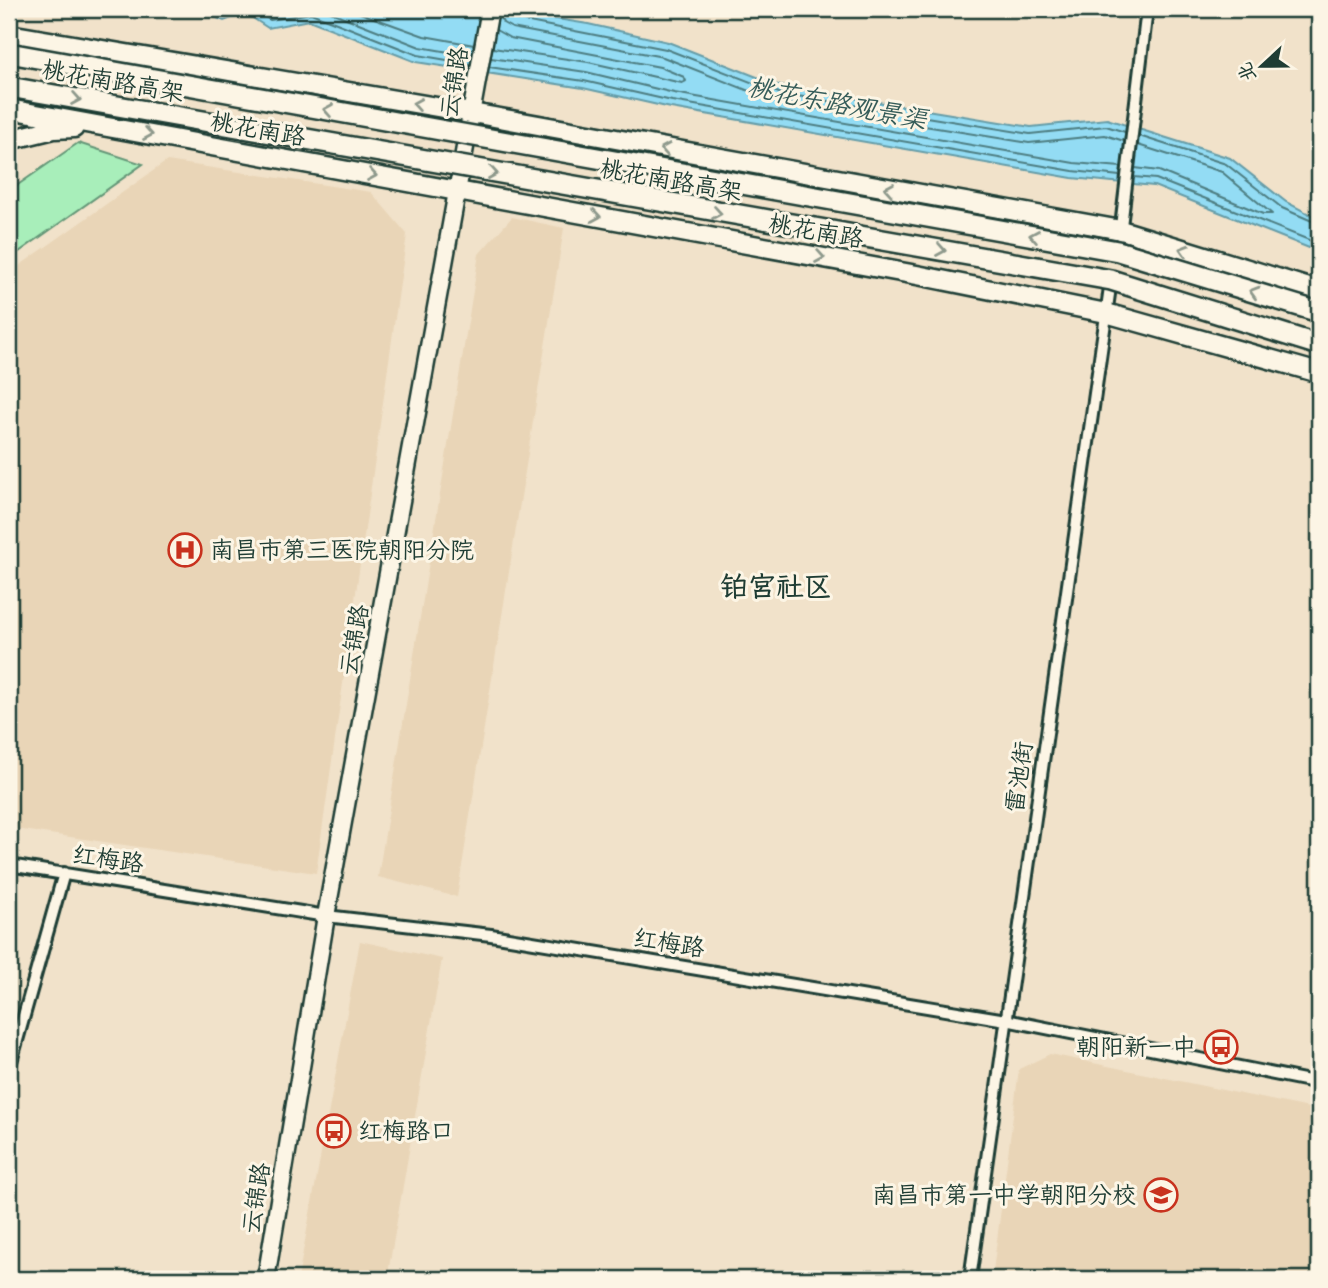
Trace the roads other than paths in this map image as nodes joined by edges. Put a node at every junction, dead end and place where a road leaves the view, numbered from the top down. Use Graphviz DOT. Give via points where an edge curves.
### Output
graph roads {
  1 [pos="490,9"];
  2 [pos="1147,9"];
  3 [pos="9,20"];
  4 [pos="9,34"];
  5 [pos="42,40"];
  6 [pos="9,53"];
  7 [pos="9,87"];
  8 [pos="9,110"];
  9 [pos="472,113"];
  10 [pos="107,127"];
  11 [pos="9,140"];
  12 [pos="460,190"];
  13 [pos="1121,230"];
  14 [pos="1118,251"];
  15 [pos="1111,280"];
  16 [pos="1319,291"];
  17 [pos="1319,312"];
  18 [pos="1106,313"];
  19 [pos="1319,345"];
  20 [pos="1319,373"];
  21 [pos="9,865"];
  22 [pos="64,873"];
  23 [pos="326,916"];
  24 [pos="1006,1020"];
  25 [pos="9,1069"];
  26 [pos="1319,1083"];
  27 [pos="266,1279"];
  28 [pos="970,1279"];
  1 -- 9 [label="street, 云锦路"];
  2 -- 13 [label="street"];
  3 -- 5 [label="main road"];
  4 -- 5 [label="main road"];
  9 -- 5 [label="main road, one-way"];
  14 -- 6 [label="highway, 桃花南路高架, one-way, bridge"];
  7 -- 15 [label="highway, 桃花南路高架, one-way, bridge"];
  8 -- 10 [label="main road, 桃花南路"];
  9 -- 12 [label="street, 云锦路"];
  13 -- 9 [label="main road, one-way"];
  10 -- 11 [label="main road" via="54,129"];
  10 -- 12 [label="main road, 桃花南路, one-way"];
  12 -- 18 [label="main road, 桃花南路, one-way"];
  12 -- 23 [label="street, 云锦路"];
  13 -- 14 [label="street"];
  16 -- 13 [label="main road, one-way"];
  17 -- 14 [label="highway, 桃花南路高架, one-way, bridge"];
  15 -- 18 [label="street, 雷池街"];
  15 -- 19 [label="highway, 桃花南路高架, bridge"];
  18 -- 20 [label="main road, 桃花南路"];
  18 -- 24 [label="street, 雷池街"];
  21 -- 22 [label="street, 红梅路"];
  22 -- 23 [label="street, 红梅路"];
  22 -- 25 [label="street"];
  23 -- 24 [label="street, 红梅路" via="491,935"];
  23 -- 27 [label="street, 云锦路"];
  24 -- 26 [label="street, 红梅路"];
  24 -- 28 [label="street, 雷池街"];
}
